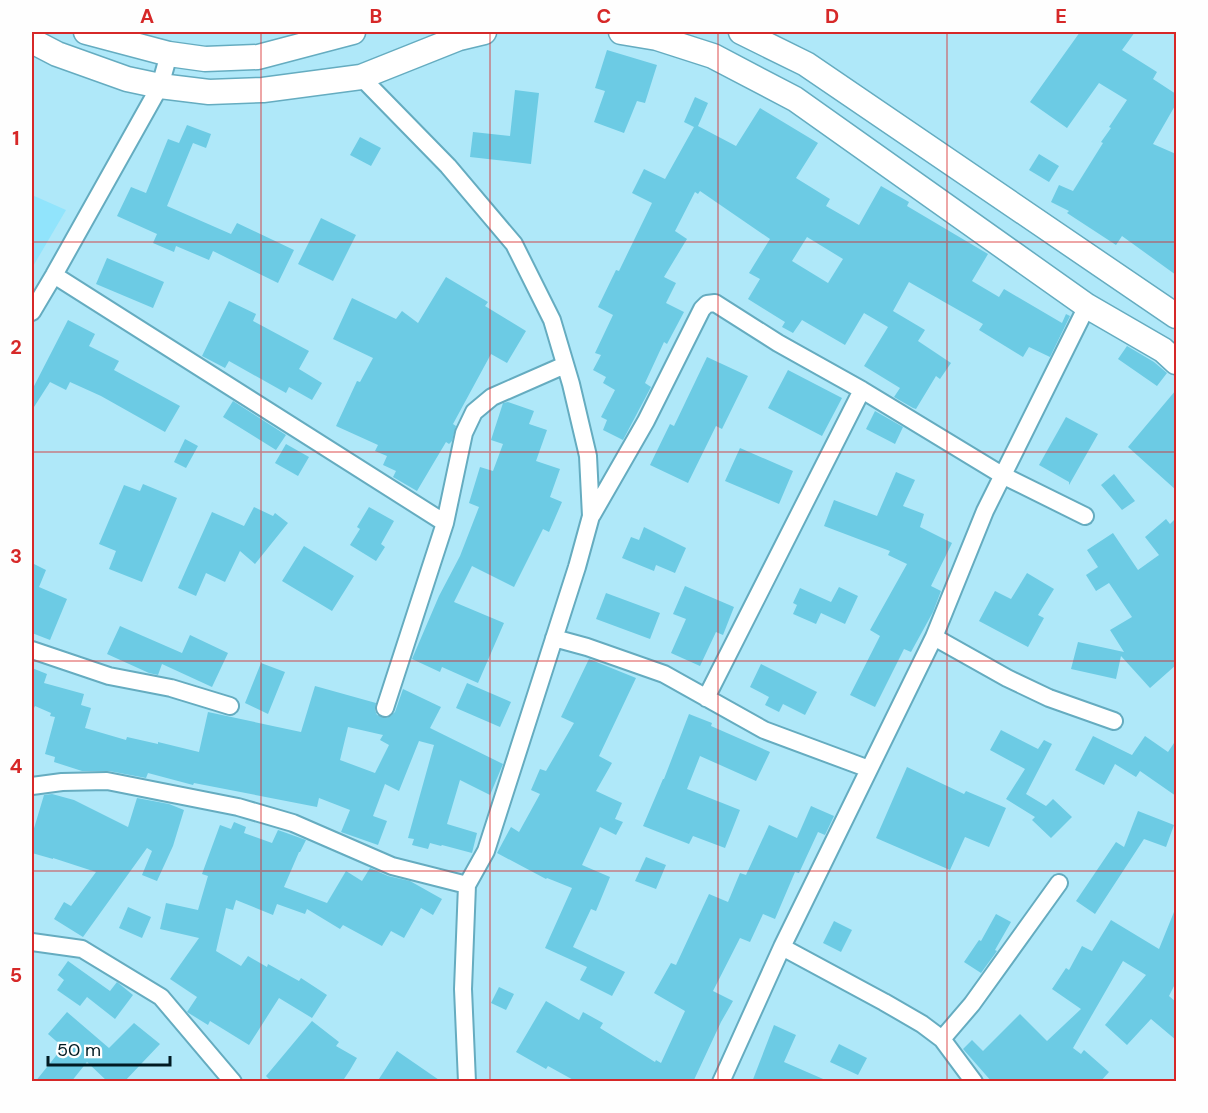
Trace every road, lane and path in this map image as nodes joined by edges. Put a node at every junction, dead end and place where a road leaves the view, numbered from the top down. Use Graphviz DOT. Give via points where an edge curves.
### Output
graph roads {
  1 [pos="86,32"];
  2 [pos="353,32"];
  3 [pos="484,32"];
  4 [pos="621,32"];
  5 [pos="741,32"];
  6 [pos="32,40"];
  7 [pos="168,54"];
  8 [pos="361,78"];
  9 [pos="160,86"];
  10 [pos="54,275"];
  11 [pos="1087,306"];
  12 [pos="32,312"];
  13 [pos="1176,316"];
  14 [pos="1176,362"];
  15 [pos="565,365"];
  16 [pos="862,390"];
  17 [pos="1002,475"];
  18 [pos="591,516"];
  19 [pos="1085,516"];
  20 [pos="445,523"];
  21 [pos="934,637"];
  22 [pos="554,638"];
  23 [pos="32,650"];
  24 [pos="706,698"];
  25 [pos="230,706"];
  26 [pos="385,708"];
  27 [pos="1114,721"];
  28 [pos="869,769"];
  29 [pos="32,786"];
  30 [pos="1059,883"];
  31 [pos="467,885"];
  32 [pos="32,942"];
  33 [pos="782,947"];
  34 [pos="942,1039"];
  35 [pos="233,1082"];
  36 [pos="467,1082"];
  37 [pos="722,1082"];
  38 [pos="974,1082"];
  1 -- 7 [label="main road"];
  2 -- 7 [label="main road" via="258,57 205,59"];
  3 -- 8 [label="main road" via="459,38"];
  4 -- 11 [label="main road" via="657,38 713,56 795,99"];
  5 -- 13 [label="main road" via="806,64"];
  6 -- 9 [label="main road" via="57,54 127,79"];
  7 -- 9 [label="street"];
  8 -- 9 [label="main road" via="263,90 209,92"];
  8 -- 15 [label="street" via="448,166 514,244 552,320"];
  9 -- 10 [label="street"];
  10 -- 12 [label="street"];
  10 -- 20 [label="street"];
  11 -- 14 [label="main road" via="1163,350"];
  11 -- 17 [label="street"];
  15 -- 18 [label="street" via="588,456"];
  15 -- 20 [label="street" via="492,398 474,412 464,433"];
  16 -- 17 [label="street"];
  16 -- 18 [label="street" via="715,303 707,304"];
  16 -- 24 [label="street"];
  17 -- 19 [label="street"];
  17 -- 21 [label="street"];
  18 -- 22 [label="street"];
  20 -- 26 [label="street"];
  21 -- 27 [label="street" via="1049,698"];
  21 -- 28 [label="street"];
  22 -- 24 [label="street" via="664,674"];
  22 -- 31 [label="street" via="486,851"];
  23 -- 25 [label="street" via="109,676 171,688"];
  24 -- 28 [label="street" via="764,730"];
  28 -- 33 [label="street"];
  29 -- 31 [label="street" via="106,781 238,807 293,823 392,866"];
  30 -- 34 [label="street"];
  31 -- 36 [label="street" via="463,989"];
  32 -- 35 [label="street" via="82,949 160,997"];
  33 -- 34 [label="street" via="884,1002"];
  33 -- 37 [label="street"];
  34 -- 38 [label="street"];
}
